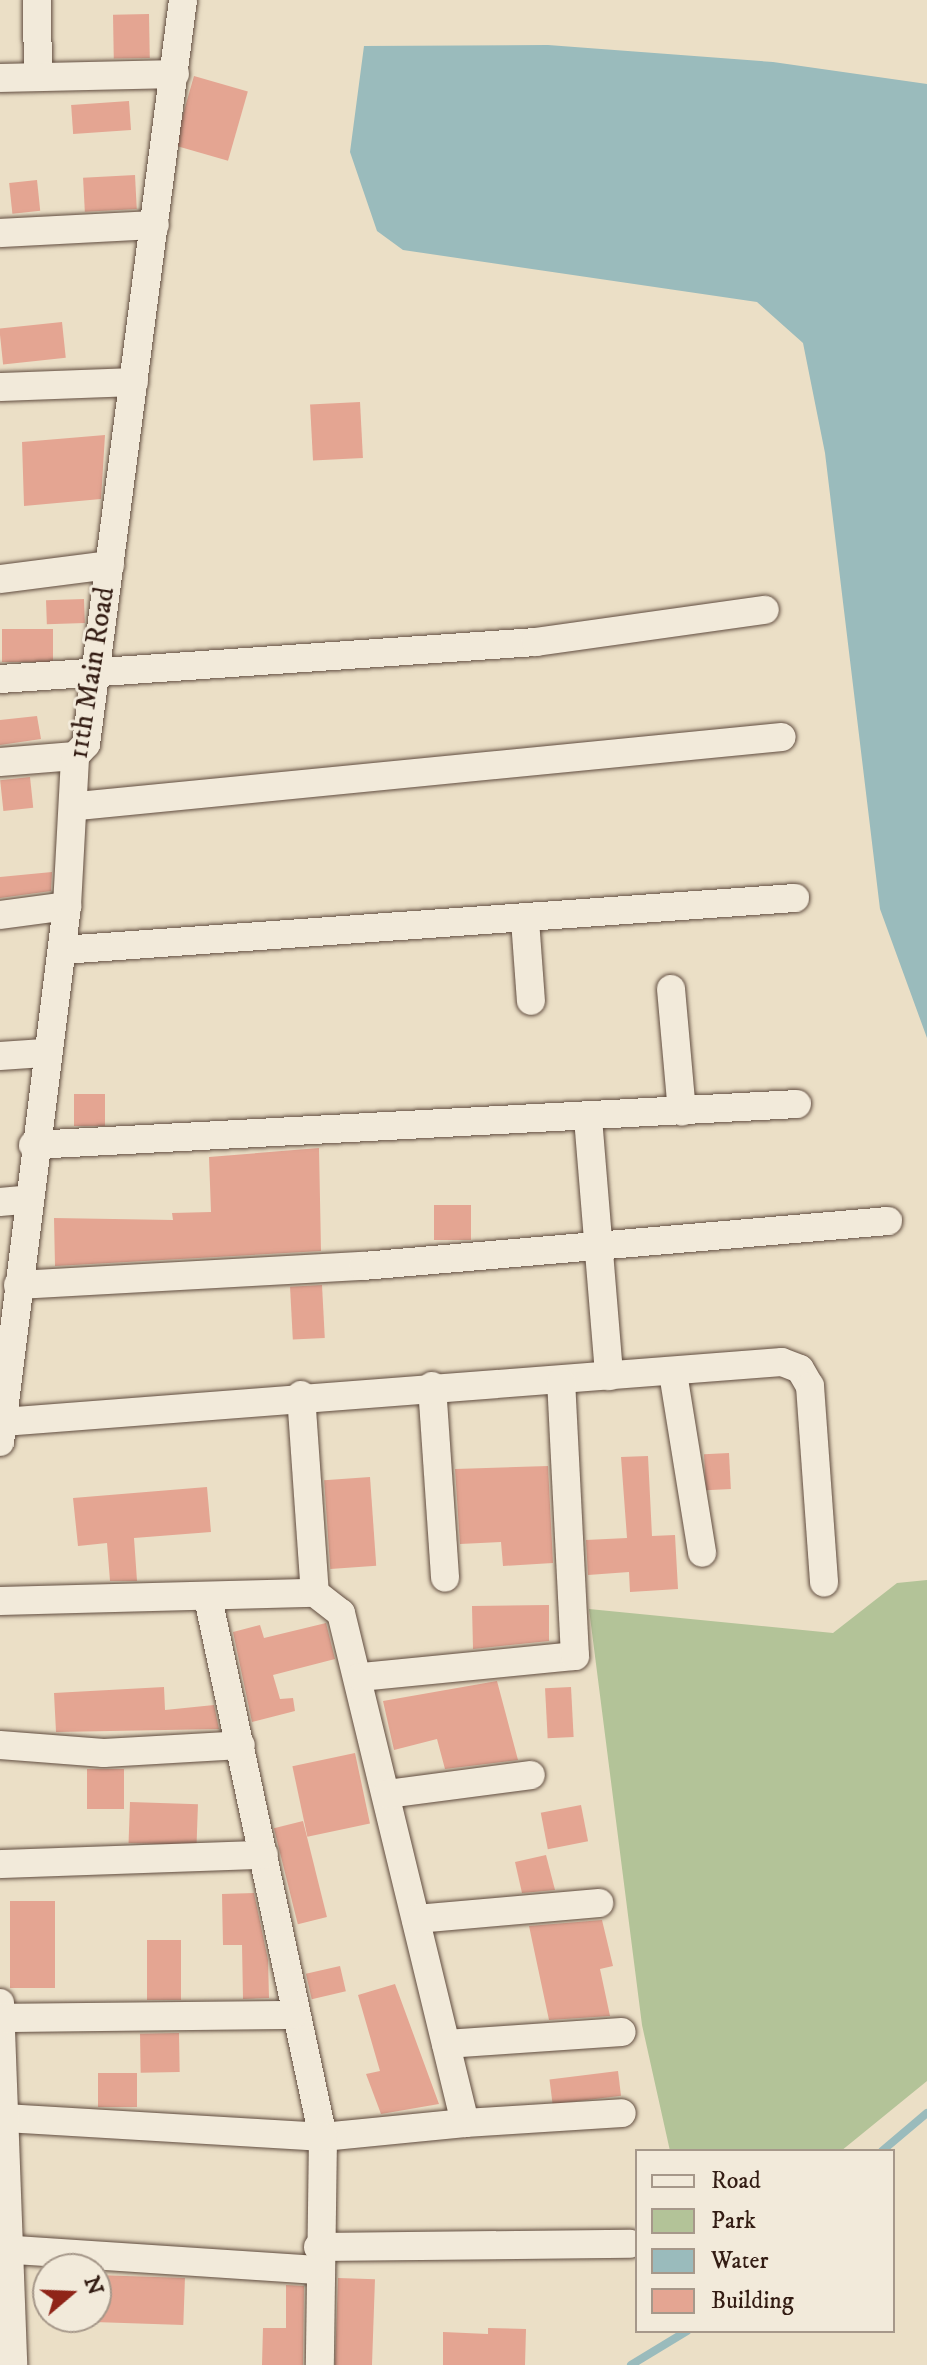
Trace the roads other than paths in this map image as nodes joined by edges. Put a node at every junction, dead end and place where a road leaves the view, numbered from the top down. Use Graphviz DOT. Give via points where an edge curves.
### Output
graph roads {
  1 [pos="37,0"];
  2 [pos="183,0"];
  3 [pos="175,74"];
  4 [pos="38,77"];
  5 [pos="0,78"];
  6 [pos="155,225"];
  7 [pos="0,233"];
  8 [pos="134,382"];
  9 [pos="0,387"];
  10 [pos="110,565"];
  11 [pos="0,579"];
  12 [pos="765,610"];
  13 [pos="95,675"];
  14 [pos="0,679"];
  15 [pos="782,737"];
  16 [pos="75,756"];
  17 [pos="0,762"];
  18 [pos="78,806"];
  19 [pos="795,898"];
  20 [pos="67,906"];
  21 [pos="0,915"];
  22 [pos="525,920"];
  23 [pos="62,950"];
  24 [pos="671,989"];
  25 [pos="531,1001"];
  26 [pos="44,1053"];
  27 [pos="0,1056"];
  28 [pos="797,1104"];
  29 [pos="682,1112"];
  30 [pos="588,1118"];
  31 [pos="33,1145"];
  32 [pos="12,1201"];
  33 [pos="888,1221"];
  34 [pos="603,1247"];
  35 [pos="18,1285"];
  36 [pos="5,1345"];
  37 [pos="673,1373"];
  38 [pos="609,1376"];
  39 [pos="561,1382"];
  40 [pos="432,1386"];
  41 [pos="301,1395"];
  42 [pos="1,1432"];
  43 [pos="702,1553"];
  44 [pos="445,1578"];
  45 [pos="824,1583"];
  46 [pos="315,1593"];
  47 [pos="208,1598"];
  48 [pos="0,1601"];
  49 [pos="361,1677"];
  50 [pos="0,1745"];
  51 [pos="241,1745"];
  52 [pos="531,1775"];
  53 [pos="387,1794"];
  54 [pos="264,1855"];
  55 [pos="0,1864"];
  56 [pos="599,1903"];
  57 [pos="416,1919"];
  58 [pos="0,2003"];
  59 [pos="293,2015"];
  60 [pos="0,2018"];
  61 [pos="622,2032"];
  62 [pos="446,2044"];
  63 [pos="622,2113"];
  64 [pos="2,2118"];
  65 [pos="465,2123"];
  66 [pos="323,2137"];
  67 [pos="630,2244"];
  68 [pos="5,2249"];
  69 [pos="318,2258"];
  70 [pos="13,2365"];
  71 [pos="320,2365"];
  1 -- 4 [label="street"];
  2 -- 3 [label="street, 11th Main Road"];
  3 -- 4 [label="street"];
  3 -- 6 [label="street, 11th Main Road"];
  4 -- 5 [label="street"];
  6 -- 7 [label="street"];
  6 -- 8 [label="street, 11th Main Road"];
  8 -- 9 [label="street"];
  8 -- 10 [label="street, 11th Main Road"];
  10 -- 11 [label="street"];
  10 -- 13 [label="street, 11th Main Road"];
  12 -- 13 [label="street" via="536,642"];
  13 -- 14 [label="street"];
  13 -- 16 [label="street, 11th Main Road" via="86,744"];
  15 -- 18 [label="street"];
  16 -- 17 [label="street"];
  16 -- 18 [label="street, 11th Main Road"];
  18 -- 20 [label="street, 11th Main Road"];
  19 -- 22 [label="street"];
  20 -- 21 [label="street"];
  20 -- 23 [label="street, 11th Main Road"];
  22 -- 23 [label="street"];
  22 -- 25 [label="street"];
  23 -- 26 [label="street, 11th Main Road"];
  24 -- 29 [label="street"];
  26 -- 27 [label="street"];
  26 -- 31 [label="street, 11th Main Road"];
  28 -- 29 [label="street"];
  29 -- 30 [label="street"];
  30 -- 31 [label="street"];
  30 -- 34 [label="street"];
  31 -- 32 [label="street, 11th Main Road"];
  32 -- 35 [label="street, 11th Main Road"];
  33 -- 34 [label="street"];
  34 -- 35 [label="street"];
  34 -- 38 [label="street"];
  35 -- 36 [label="street, 11th Main Road"];
  36 -- 42 [label="street, 11th Main Road"];
  37 -- 38 [label="street"];
  37 -- 43 [label="street"];
  37 -- 45 [label="street" via="782,1362 800,1369 810,1386"];
  38 -- 39 [label="street"];
  39 -- 40 [label="street"];
  39 -- 49 [label="street" via="575,1656"];
  40 -- 41 [label="street"];
  40 -- 44 [label="street"];
  41 -- 42 [label="street"];
  41 -- 46 [label="street"];
  46 -- 47 [label="street"];
  46 -- 49 [label="street" via="341,1613"];
  47 -- 48 [label="street"];
  47 -- 51 [label="street"];
  49 -- 53 [label="street"];
  50 -- 51 [label="street" via="104,1753"];
  51 -- 54 [label="street"];
  52 -- 53 [label="street"];
  53 -- 57 [label="street"];
  54 -- 55 [label="street"];
  54 -- 59 [label="street"];
  56 -- 57 [label="street"];
  57 -- 62 [label="street"];
  58 -- 60 [label="street"];
  59 -- 60 [label="street"];
  59 -- 66 [label="street"];
  60 -- 64 [label="street"];
  61 -- 62 [label="street"];
  62 -- 65 [label="street"];
  63 -- 65 [label="street"];
  64 -- 66 [label="street"];
  64 -- 68 [label="street"];
  65 -- 66 [label="street"];
  66 -- 69 [label="street"];
  67 -- 69 [label="street"];
  68 -- 69 [label="street"];
  68 -- 70 [label="street"];
  69 -- 71 [label="street"];
}
